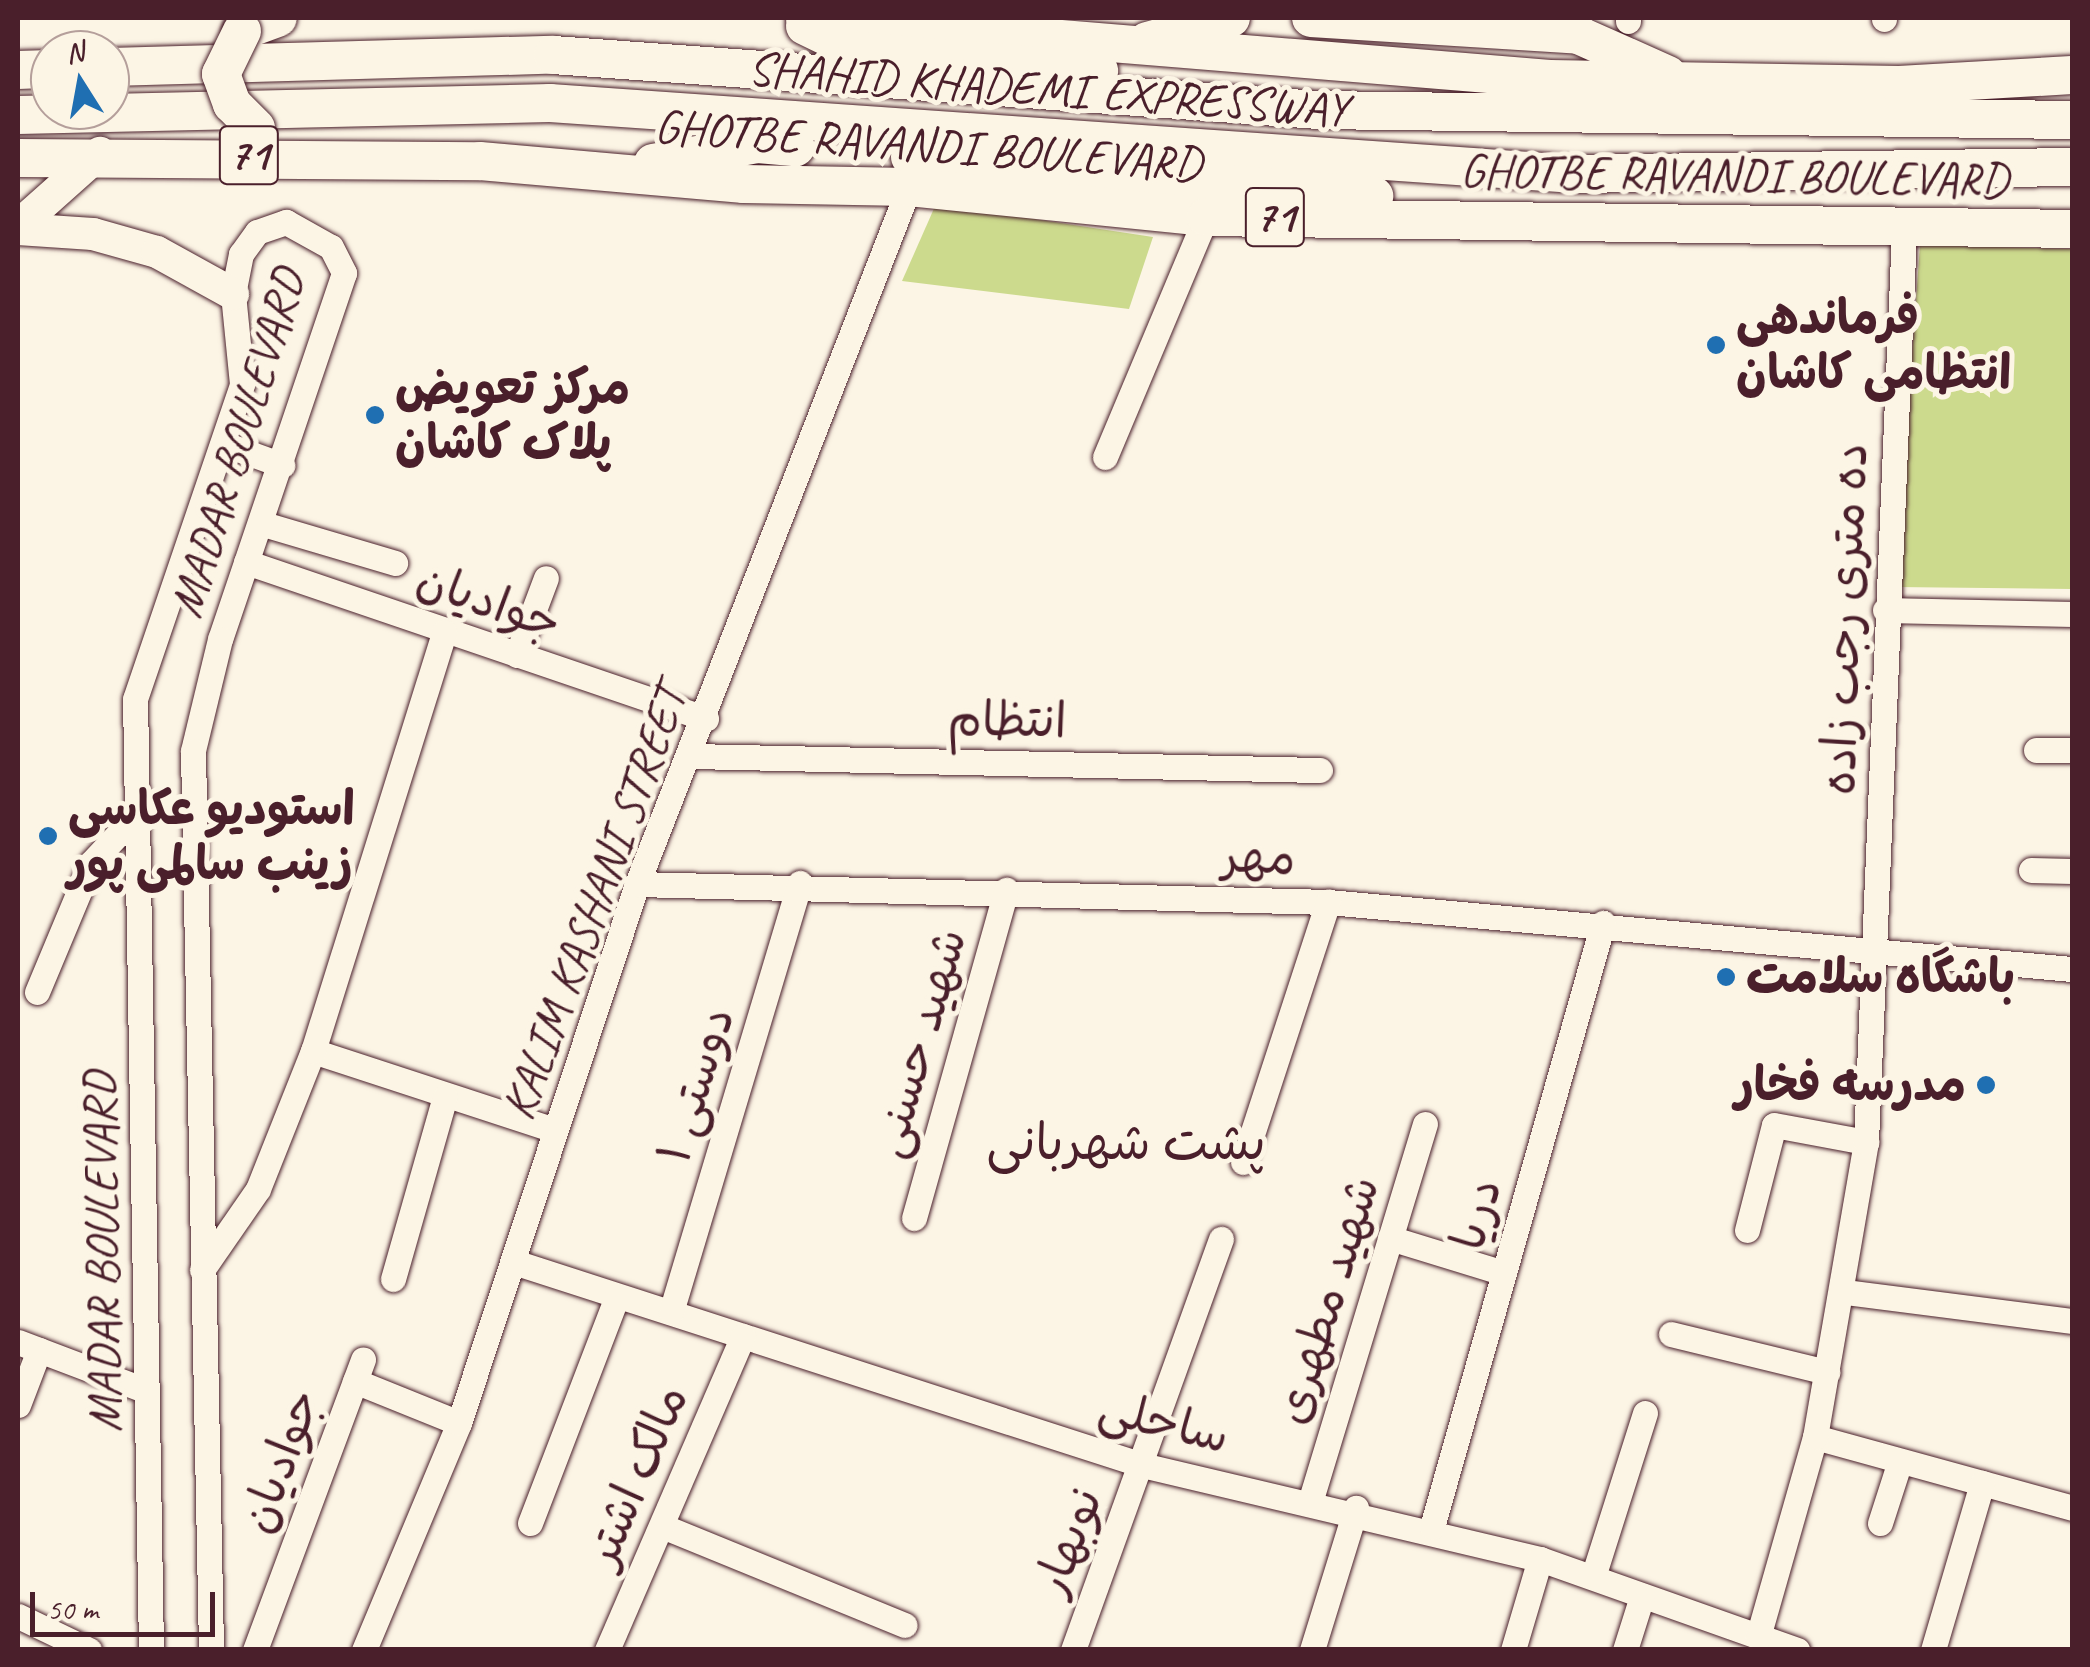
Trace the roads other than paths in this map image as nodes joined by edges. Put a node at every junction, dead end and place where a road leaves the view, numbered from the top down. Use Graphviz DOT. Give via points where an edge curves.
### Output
graph roads {
  1 [pos="278,18"];
  2 [pos="788,18"];
  3 [pos="805,18"];
  4 [pos="1232,18"];
  5 [pos="1311,18"];
  6 [pos="1540,18"];
  7 [pos="956,25"];
  8 [pos="1579,35"];
  9 [pos="1126,47"];
  10 [pos="130,66"];
  11 [pos="2072,74"];
  12 [pos="1684,82"];
  13 [pos="18,115"];
  14 [pos="1528,116"];
  15 [pos="2072,120"];
  16 [pos="100,152"];
  17 [pos="18,158"];
  18 [pos="480,161"];
  19 [pos="2072,167"];
  20 [pos="606,171"];
  21 [pos="1572,174"];
  22 [pos="909,187"];
  23 [pos="1206,217"];
  24 [pos="18,227"];
  25 [pos="2072,229"];
  26 [pos="1904,232"];
  27 [pos="233,294"];
  28 [pos="227,444"];
  29 [pos="1105,458"];
  30 [pos="282,465"];
  31 [pos="260,522"];
  32 [pos="246,562"];
  33 [pos="395,563"];
  34 [pos="546,578"];
  35 [pos="1885,610"];
  36 [pos="2072,614"];
  37 [pos="444,632"];
  38 [pos="518,655"];
  39 [pos="706,720"];
  40 [pos="2036,750"];
  41 [pos="2072,750"];
  42 [pos="692,756"];
  43 [pos="1320,770"];
  44 [pos="134,816"];
  45 [pos="2031,870"];
  46 [pos="2072,871"];
  47 [pos="800,883"];
  48 [pos="638,884"];
  49 [pos="1006,890"];
  50 [pos="1328,902"];
  51 [pos="1603,923"];
  52 [pos="1876,949"];
  53 [pos="2072,969"];
  54 [pos="36,992"];
  55 [pos="313,1052"];
  56 [pos="445,1097"];
  57 [pos="1424,1124"];
  58 [pos="554,1130"];
  59 [pos="1866,1142"];
  60 [pos="1243,1162"];
  61 [pos="914,1218"];
  62 [pos="1746,1230"];
  63 [pos="1390,1238"];
  64 [pos="1221,1239"];
  65 [pos="514,1262"];
  66 [pos="202,1270"];
  67 [pos="1504,1274"];
  68 [pos="393,1279"];
  69 [pos="1845,1292"];
  70 [pos="616,1296"];
  71 [pos="671,1312"];
  72 [pos="2072,1321"];
  73 [pos="1672,1334"];
  74 [pos="743,1336"];
  75 [pos="28,1346"];
  76 [pos="1827,1372"];
  77 [pos="147,1392"];
  78 [pos="18,1405"];
  79 [pos="1645,1413"];
  80 [pos="458,1423"];
  81 [pos="1815,1437"];
  82 [pos="1900,1460"];
  83 [pos="1142,1465"];
  84 [pos="1982,1483"];
  85 [pos="1311,1500"];
  86 [pos="1356,1508"];
  87 [pos="2072,1508"];
  88 [pos="530,1523"];
  89 [pos="1880,1523"];
  90 [pos="662,1526"];
  91 [pos="1432,1527"];
  92 [pos="1540,1558"];
  93 [pos="1593,1577"];
  94 [pos="1642,1596"];
  95 [pos="18,1616"];
  96 [pos="905,1625"];
  97 [pos="1758,1638"];
  98 [pos="1796,1649"];
  99 [pos="89,1650"];
  100 [pos="151,1650"];
  101 [pos="210,1650"];
  102 [pos="255,1650"];
  103 [pos="364,1650"];
  104 [pos="607,1650"];
  105 [pos="1073,1650"];
  106 [pos="1312,1650"];
  107 [pos="1513,1650"];
  108 [pos="1626,1650"];
  109 [pos="1933,1650"];
  1 -- 18 [label="highway, bridge" via="242,32 221,74 232,104 256,128 433,132"];
  2 -- 14 [label="highway" via="857,52 1427,94"];
  3 -- 7 [label="highway, GHOTBE RAVANDI BOULEVARD"];
  4 -- 9 [label="highway"];
  5 -- 8 [label="highway"];
  6 -- 8 [label="highway"];
  7 -- 9 [label="highway, GHOTBE RAVANDI BOULEVARD"];
  8 -- 12 [label="highway"];
  9 -- 12 [label="highway, GHOTBE RAVANDI BOULEVARD"];
  10 -- 14 [label="highway, SHAHID KHADEMI EXPRESSWAY" via="553,55"];
  11 -- 12 [label="highway, GHOTBE RAVANDI BOULEVARD" via="1898,85"];
  13 -- 21 [label="highway, SHAHID KHADEMI EXPRESSWAY" via="550,103"];
  14 -- 15 [label="highway, SHAHID KHADEMI EXPRESSWAY"];
  16 -- 17 [label="highway, GHOTBE RAVANDI BOULEVARD / 71"];
  16 -- 18 [label="highway, GHOTBE RAVANDI BOULEVARD / 71"];
  16 -- 24 [label="main road"];
  18 -- 20 [label="highway, GHOTBE RAVANDI BOULEVARD / 71"];
  19 -- 21 [label="highway, SHAHID KHADEMI EXPRESSWAY"];
  20 -- 21 [label="highway" via="758,144 1460,204"];
  20 -- 22 [label="highway, GHOTBE RAVANDI BOULEVARD / 71"];
  22 -- 23 [label="highway, GHOTBE RAVANDI BOULEVARD / 71"];
  22 -- 39 [label="street, KALIM KASHANI STREET"];
  23 -- 26 [label="highway, GHOTBE RAVANDI BOULEVARD / 71"];
  23 -- 29 [label="street"];
  24 -- 27 [label="main road" via="93,234 156,252"];
  25 -- 26 [label="highway, GHOTBE RAVANDI BOULEVARD / 71"];
  26 -- 35 [label="street, ده متری رجب زاده"];
  27 -- 28 [label="street, MADAR BOULEVARD" via="244,345"];
  27 -- 30 [label="street, MADAR BOULEVARD" via="241,254 257,232 286,222 331,247 344,273"];
  28 -- 30 [label="street"];
  28 -- 44 [label="street, MADAR BOULEVARD" via="136,699"];
  30 -- 31 [label="street, MADAR BOULEVARD"];
  31 -- 32 [label="street, MADAR BOULEVARD"];
  31 -- 33 [label="street"];
  32 -- 37 [label="street, جوادیان"];
  32 -- 66 [label="street, MADAR BOULEVARD" via="192,751"];
  34 -- 38 [label="street"];
  35 -- 36 [label="street"];
  35 -- 52 [label="street, ده متری رجب زاده"];
  37 -- 38 [label="street, جوادیان"];
  37 -- 55 [label="street"];
  38 -- 39 [label="street, جوادیان"];
  39 -- 42 [label="street, KALIM KASHANI STREET"];
  40 -- 41 [label="street"];
  42 -- 43 [label="street, انتظام"];
  42 -- 48 [label="street, KALIM KASHANI STREET"];
  44 -- 54 [label="street" via="91,863 59,920"];
  44 -- 77 [label="street, MADAR BOULEVARD"];
  45 -- 46 [label="street"];
  47 -- 48 [label="street, مهر"];
  47 -- 49 [label="street, مهر"];
  47 -- 71 [label="street, دوستی ۱"];
  48 -- 58 [label="street, KALIM KASHANI STREET"];
  49 -- 50 [label="street, مهر"];
  49 -- 61 [label="street, شهید حسنی"];
  50 -- 51 [label="street, مهر"];
  50 -- 60 [label="street"];
  51 -- 52 [label="street, مهر"];
  51 -- 67 [label="street, دریا"];
  52 -- 53 [label="street, مهر"];
  52 -- 59 [label="street, ده متری رجب زاده"];
  55 -- 56 [label="street"];
  55 -- 66 [label="street" via="258,1189"];
  56 -- 58 [label="street"];
  56 -- 68 [label="street"];
  57 -- 63 [label="street, شهید مطهری"];
  58 -- 65 [label="street, KALIM KASHANI STREET"];
  59 -- 62 [label="street" via="1774,1125"];
  59 -- 69 [label="street, ده متری رجب زاده"];
  63 -- 67 [label="street"];
  63 -- 85 [label="street, شهید مطهری"];
  64 -- 83 [label="street, نوبهار"];
  65 -- 70 [label="street, ساحلی"];
  65 -- 80 [label="street, KALIM KASHANI STREET"];
  66 -- 101 [label="street, MADAR BOULEVARD"];
  67 -- 91 [label="street, دریا"];
  69 -- 72 [label="street"];
  69 -- 76 [label="street, ده متری رجب زاده"];
  70 -- 71 [label="street, ساحلی"];
  70 -- 88 [label="street"];
  71 -- 74 [label="street, ساحلی"];
  73 -- 76 [label="street"];
  74 -- 83 [label="street, ساحلی"];
  74 -- 90 [label="street, مالک اشتر"];
  75 -- 77 [label="street"];
  75 -- 78 [label="street"];
  76 -- 81 [label="street, ده متری رجب زاده"];
  77 -- 100 [label="street, MADAR BOULEVARD"];
  79 -- 93 [label="street"];
  80 -- 102 [label="street, جوادیان" via="359,1370"];
  80 -- 103 [label="street, KALIM KASHANI STREET"];
  81 -- 82 [label="street"];
  81 -- 97 [label="street, ده متری رجب زاده"];
  82 -- 84 [label="street"];
  82 -- 89 [label="street"];
  83 -- 85 [label="street, ساحلی"];
  83 -- 105 [label="street, نوبهار"];
  84 -- 87 [label="street"];
  84 -- 109 [label="street"];
  85 -- 86 [label="street, ساحلی"];
  86 -- 91 [label="street, ساحلی"];
  86 -- 106 [label="street"];
  90 -- 96 [label="street"];
  90 -- 104 [label="street, مالک اشتر"];
  91 -- 92 [label="street, ساحلی"];
  92 -- 93 [label="street, ساحلی"];
  92 -- 107 [label="street"];
  93 -- 94 [label="street, ساحلی"];
  94 -- 97 [label="street, ساحلی"];
  94 -- 108 [label="street"];
  95 -- 99 [label="street"];
  97 -- 98 [label="street, ساحلی"];
}
